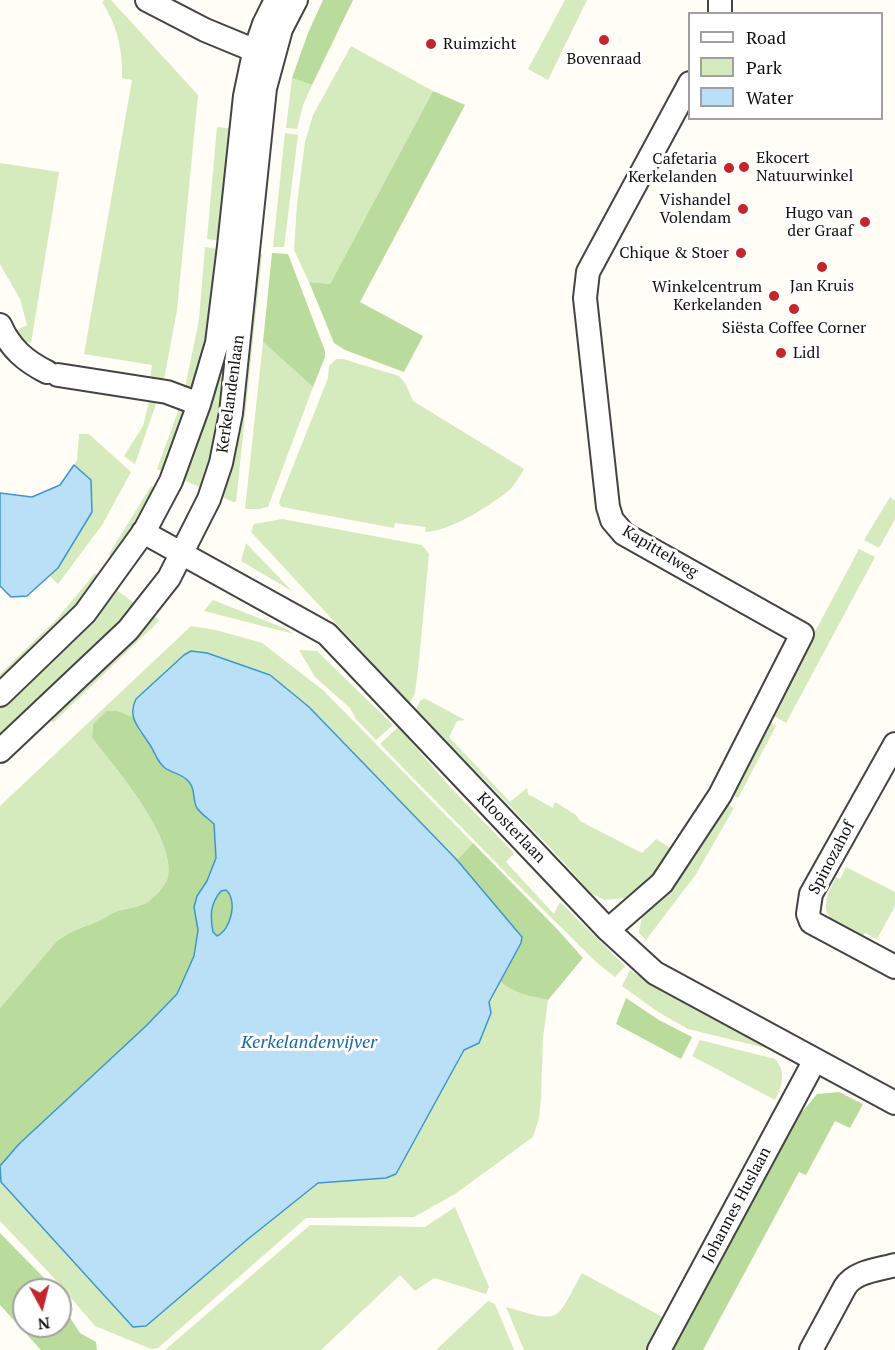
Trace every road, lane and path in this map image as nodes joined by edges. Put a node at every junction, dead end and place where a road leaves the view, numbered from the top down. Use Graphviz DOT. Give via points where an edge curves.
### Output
graph roads {
  1 [pos="147,0"];
  2 [pos="276,0"];
  3 [pos="296,0"];
  4 [pos="264,54"];
  5 [pos="688,87"];
  6 [pos="0,325"];
  7 [pos="199,404"];
  8 [pos="143,532"];
  9 [pos="181,555"];
  10 [pos="0,694"];
  11 [pos="895,744"];
  12 [pos="0,751"];
  13 [pos="608,930"];
  14 [pos="895,968"];
  15 [pos="815,1060"];
  16 [pos="895,1103"];
  17 [pos="895,1265"];
  18 [pos="659,1350"];
  19 [pos="811,1350"];
  1 -- 4 [label="street"];
  2 -- 4 [label="street, Kerkelandenlaan" via="264,24"];
  3 -- 4 [label="street, Kerkelandenlaan"];
  4 -- 7 [label="street, Kerkelandenlaan" via="245,96 216,342"];
  4 -- 9 [label="street, Kerkelandenlaan" via="264,88 227,441 209,499"];
  5 -- 13 [label="street, Kapittelweg" via="588,272 585,298 608,507 612,520 624,534 802,634 713,805 662,883"];
  6 -- 7 [label="street, Kerkelandenlaan" via="13,348 33,365 53,373 167,392"];
  7 -- 8 [label="street, Kerkelandenlaan" via="171,481"];
  8 -- 9 [label="street, Kloosterlaan"];
  8 -- 10 [label="street, Kerkelandenlaan" via="85,613"];
  9 -- 12 [label="street, Kerkelandenlaan" via="170,579 128,630"];
  9 -- 13 [label="street, Kloosterlaan" via="327,634"];
  11 -- 14 [label="street, Spinozahof" via="811,894 808,914 811,922"];
  13 -- 15 [label="street, Kloosterlaan" via="655,973"];
  15 -- 16 [label="street, Kloosterlaan"];
  15 -- 18 [label="street, Johannes Huslaan"];
  17 -- 19 [label="street" via="851,1280"];
}
